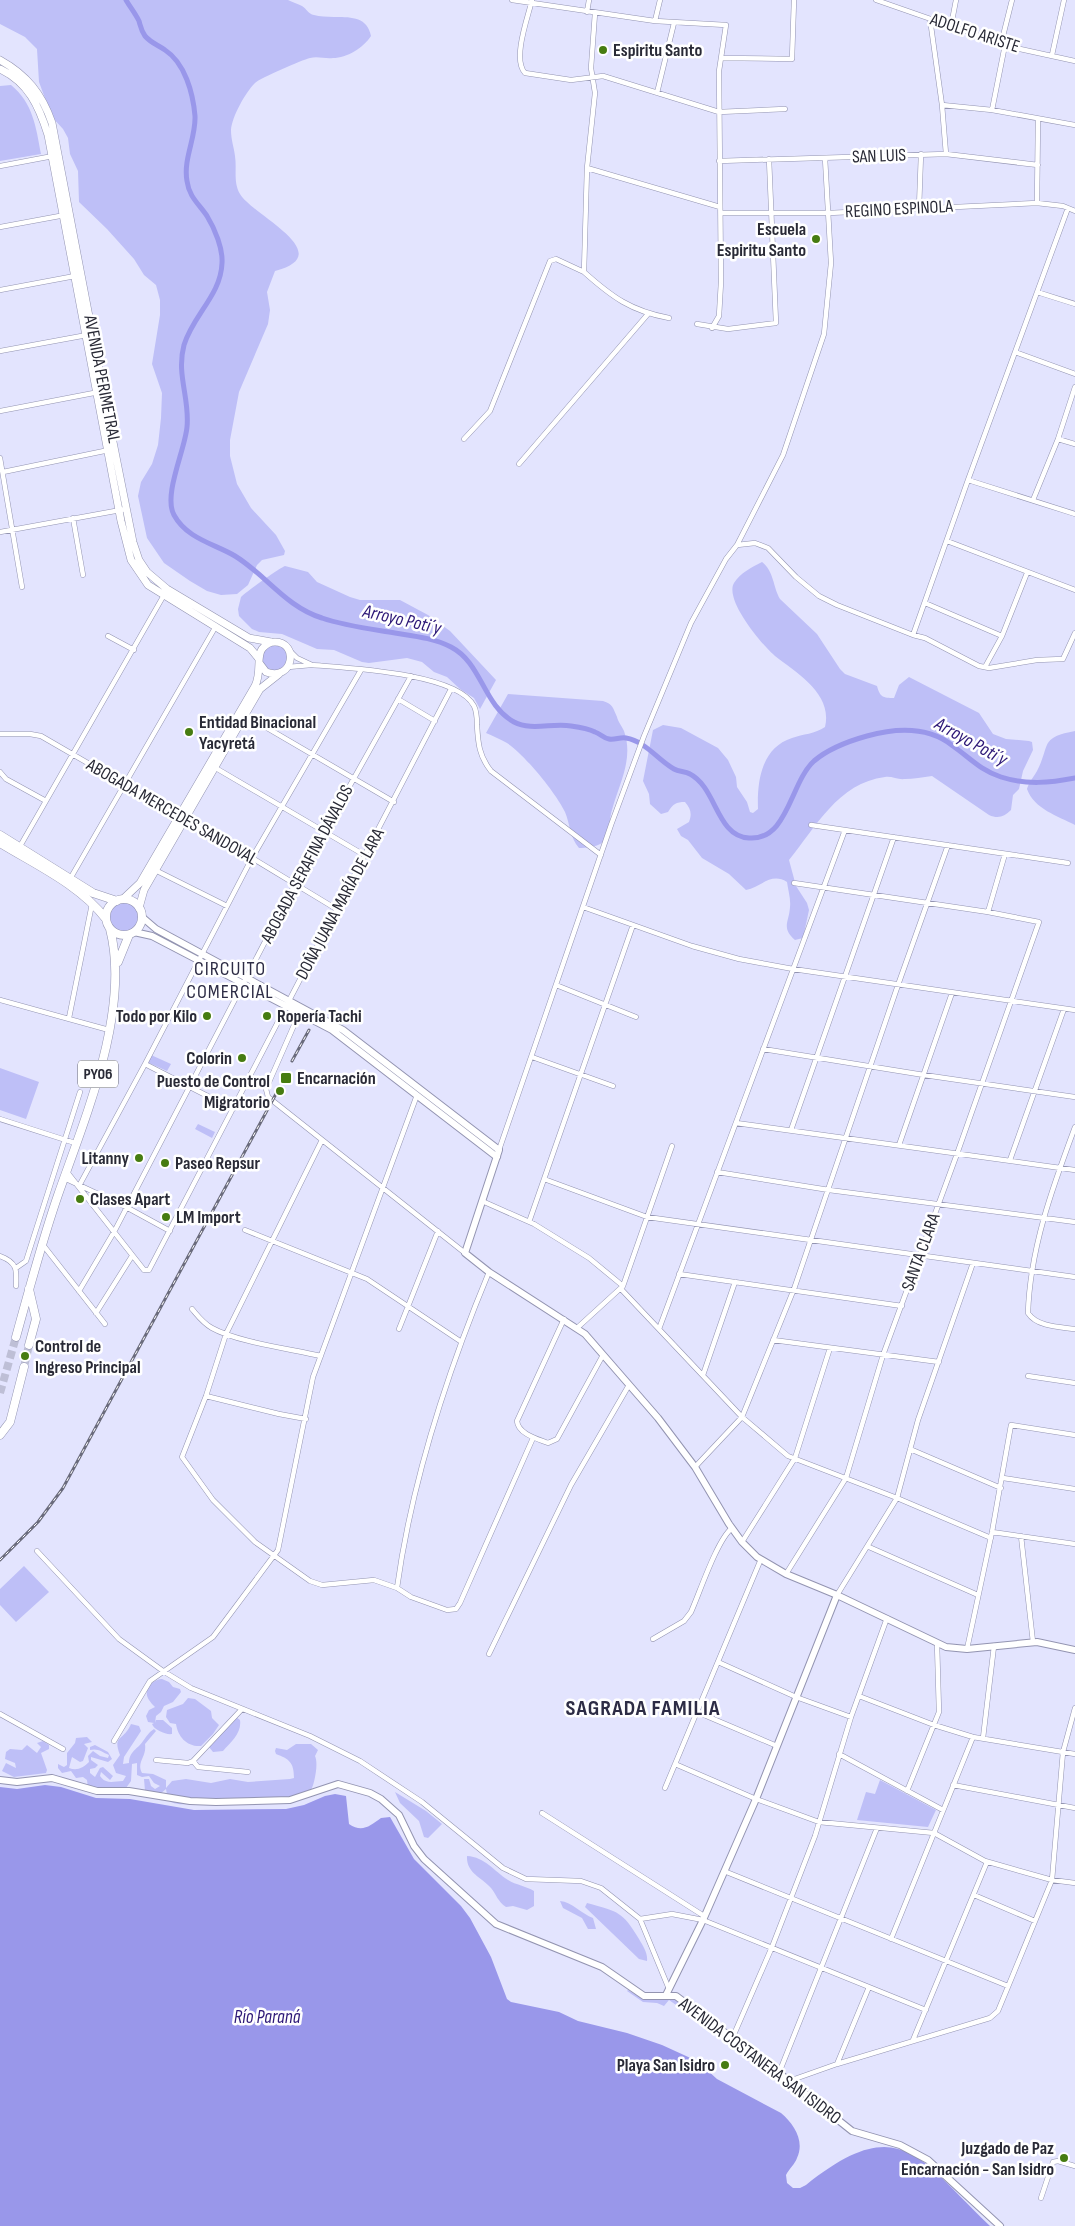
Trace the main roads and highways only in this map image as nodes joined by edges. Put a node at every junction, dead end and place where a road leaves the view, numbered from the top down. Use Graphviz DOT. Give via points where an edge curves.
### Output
graph roads {
  1 [pos="0,60"];
  2 [pos="0,68"];
  3 [pos="56,156"];
  4 [pos="66,214"];
  5 [pos="100,392"];
  6 [pos="217,624"];
  7 [pos="271,642"];
  8 [pos="260,662"];
  9 [pos="280,673"];
  10 [pos="242,714"];
  11 [pos="181,818"];
  12 [pos="0,835"];
  13 [pos="0,843"];
  14 [pos="18,850"];
  15 [pos="69,882"];
  16 [pos="120,900"];
  17 [pos="139,908"];
  18 [pos="142,916"];
  19 [pos="106,919"];
  20 [pos="110,929"];
  21 [pos="132,933"];
  22 [pos="117,967"];
  23 [pos="288,1003"];
  24 [pos="498,1153"];
  25 [pos="30,1289"];
  26 [pos="16,1337"];
  27 [pos="29,1345"];
  28 [pos="24,1367"];
  29 [pos="0,1435"];
  30 [pos="837,1595"];
  31 [pos="1075,1650"];
  32 [pos="0,1780"];
  33 [pos="667,1992"];
  34 [pos="1000,2226"];
  1 -- 3 [label="main road, AVENIDA PERIMETRAL" via="28,80 40,95 52,123"];
  2 -- 3 [label="main road, AVENIDA PERIMETRAL" via="21,82 38,106"];
  3 -- 4 [label="main road, AVENIDA PERIMETRAL"];
  4 -- 5 [label="main road, AVENIDA PERIMETRAL" via="85,335"];
  4 -- 5 [label="main road, AVENIDA PERIMETRAL" via="82,275"];
  5 -- 6 [label="main road, AVENIDA PERIMETRAL" via="123,509 139,560 165,592"];
  6 -- 7 [label="main road, AVENIDA PERIMETRAL" via="254,640"];
  6 -- 8 [label="main road, AVENIDA PERIMETRAL" via="250,648"];
  7 -- 8 [label="main road" via="261,650"];
  7 -- 9 [label="main road" via="280,643 290,652 288,667"];
  8 -- 9 [label="main road" via="266,672"];
  8 -- 10 [label="main road" via="258,682"];
  9 -- 10 [label="main road" via="260,689"];
  10 -- 11 [label="main road"];
  11 -- 16 [label="main road" via="140,883"];
  11 -- 17 [label="main road" via="142,895"];
  12 -- 14 [label="highway, PY06"];
  13 -- 14 [label="highway, PY06"];
  14 -- 15 [label="highway, PY06"];
  15 -- 16 [label="highway, PY06" via="98,896"];
  15 -- 19 [label="highway, PY06"];
  16 -- 17 [label="highway, PY06" via="133,902"];
  16 -- 19 [label="highway" via="109,907"];
  17 -- 18 [label="highway"];
  18 -- 21 [label="highway, PY06" via="140,926"];
  18 -- 23 [label="main road" via="156,929 247,977"];
  19 -- 20 [label="highway, PY06"];
  20 -- 21 [label="highway" via="118,934"];
  20 -- 22 [label="highway, PY06"];
  21 -- 22 [label="highway, PY06"];
  21 -- 23 [label="main road" via="152,936 243,984"];
  22 -- 25 [label="highway, PY06" via="114,1005 102,1063"];
  23 -- 24 [label="main road" via="346,1039"];
  23 -- 24 [label="main road" via="352,1036"];
  24 -- 30 [label="main road" via="465,1253 577,1328 603,1355 658,1418 695,1467 742,1542 761,1559 786,1574"];
  25 -- 26 [label="highway, PY06"];
  25 -- 27 [label="highway, PY06" via="36,1319"];
  28 -- 29 [label="highway" via="10,1422"];
  30 -- 31 [label="main road" via="952,1649 1033,1642"];
  30 -- 33 [label="main road" via="756,1799"];
  32 -- 33 [label="main road, AVENIDA COSTANERA SAN ISIDRO" via="17,1782 52,1778 97,1791 129,1791 216,1802 290,1800 338,1784 355,1788 381,1799 394,1810 424,1859 496,1924 602,1967 644,1996"];
  33 -- 34 [label="main road, AVENIDA COSTANERA SAN ISIDRO" via="780,2073 852,2131 900,2145 928,2160"];
}
